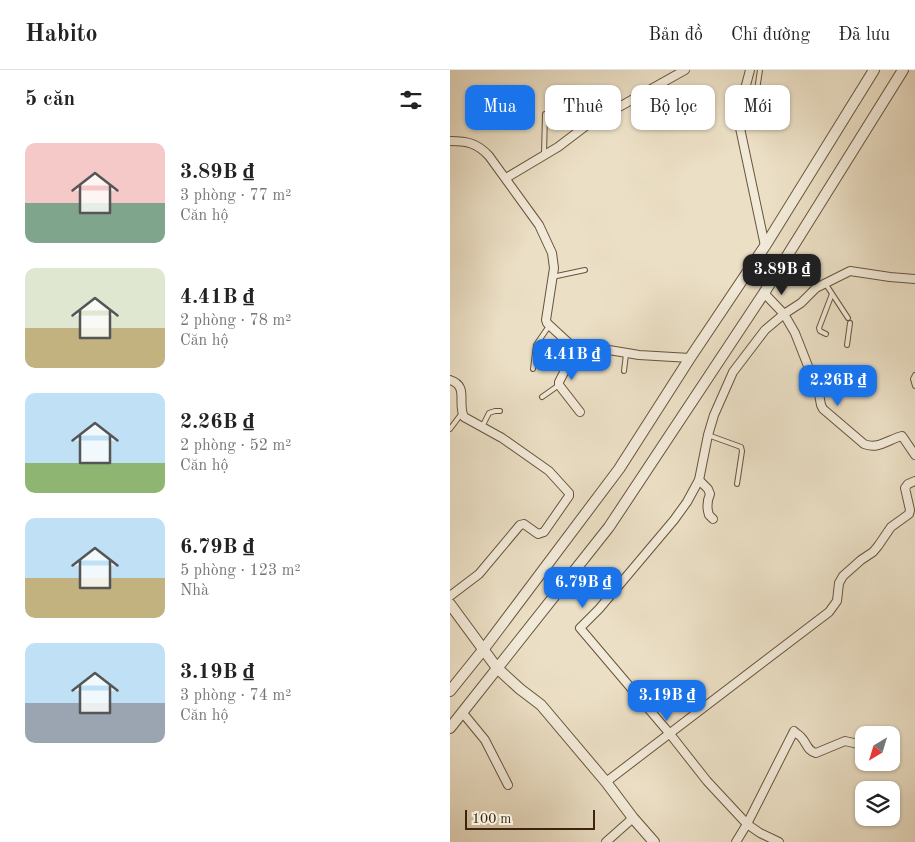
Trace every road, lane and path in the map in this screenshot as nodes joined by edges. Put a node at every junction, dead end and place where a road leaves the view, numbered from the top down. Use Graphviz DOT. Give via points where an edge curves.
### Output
graph roads {
  1 [pos="685,70"];
  2 [pos="750,70"];
  3 [pos="760,70"];
  4 [pos="874,70"];
  5 [pos="903,70"];
  6 [pos="758,85"];
  7 [pos="545,114"];
  8 [pos="450,141"];
  9 [pos="544,155"];
  10 [pos="506,178"];
  11 [pos="765,246"];
  12 [pos="586,270"];
  13 [pos="552,277"];
  14 [pos="915,279"];
  15 [pos="825,283"];
  16 [pos="764,293"];
  17 [pos="832,294"];
  18 [pos="784,314"];
  19 [pos="549,325"];
  20 [pos="826,334"];
  21 [pos="847,345"];
  22 [pos="576,349"];
  23 [pos="626,353"];
  24 [pos="690,358"];
  25 [pos="533,369"];
  26 [pos="624,371"];
  27 [pos="915,375"];
  28 [pos="450,380"];
  29 [pos="559,384"];
  30 [pos="915,386"];
  31 [pos="542,396"];
  32 [pos="500,411"];
  33 [pos="580,412"];
  34 [pos="462,413"];
  35 [pos="482,427"];
  36 [pos="450,429"];
  37 [pos="708,435"];
  38 [pos="915,455"];
  39 [pos="699,480"];
  40 [pos="915,481"];
  41 [pos="737,484"];
  42 [pos="713,519"];
  43 [pos="450,596"];
  44 [pos="450,604"];
  45 [pos="483,650"];
  46 [pos="498,668"];
  47 [pos="450,691"];
  48 [pos="462,712"];
  49 [pos="450,728"];
  50 [pos="670,734"];
  51 [pos="855,743"];
  52 [pos="606,782"];
  53 [pos="508,785"];
  54 [pos="633,818"];
  55 [pos="747,824"];
  56 [pos="606,842"];
  57 [pos="654,842"];
  58 [pos="736,842"];
  59 [pos="779,842"];
  1 -- 9 [label="street" via="587,125"];
  2 -- 11 [label="street" via="739,115 740,128"];
  3 -- 6 [label="lane"];
  4 -- 11 [label="street"];
  5 -- 16 [label="street"];
  7 -- 9 [label="lane"];
  8 -- 10 [label="street" via="472,143 482,148"];
  9 -- 10 [label="street"];
  10 -- 13 [label="street" via="540,225 552,253"];
  11 -- 24 [label="street"];
  12 -- 13 [label="lane"];
  13 -- 19 [label="street" via="546,320"];
  14 -- 15 [label="street" via="850,271"];
  15 -- 17 [label="lane"];
  15 -- 18 [label="street"];
  16 -- 18 [label="street"];
  16 -- 46 [label="street" via="609,526"];
  17 -- 20 [label="lane" via="819,328"];
  17 -- 21 [label="lane" via="849,321"];
  18 -- 37 [label="street" via="764,330 733,372"];
  18 -- 38 [label="street" via="802,348 823,409 864,444 882,444 902,436"];
  19 -- 22 [label="street"];
  19 -- 25 [label="lane" via="536,345"];
  22 -- 23 [label="street"];
  22 -- 29 [label="street"];
  23 -- 24 [label="street"];
  23 -- 26 [label="lane"];
  24 -- 45 [label="street" via="619,469"];
  27 -- 30 [label="lane"];
  28 -- 34 [label="street" via="456,382 461,390"];
  29 -- 31 [label="lane"];
  29 -- 33 [label="street"];
  32 -- 35 [label="lane" via="489,413"];
  34 -- 35 [label="street"];
  34 -- 36 [label="lane"];
  35 -- 43 [label="street" via="549,471 569,496 544,532 538,534 524,524 520,525 479,574"];
  37 -- 39 [label="street"];
  37 -- 41 [label="lane" via="740,447"];
  39 -- 42 [label="street" via="710,494 707,511"];
  39 -- 50 [label="street" via="674,520 580,628"];
  40 -- 50 [label="street" via="905,488 909,514 891,527 873,552 843,576 837,601 829,612"];
  44 -- 45 [label="street"];
  45 -- 46 [label="street"];
  45 -- 47 [label="street"];
  46 -- 48 [label="street"];
  46 -- 52 [label="street" via="541,705"];
  48 -- 49 [label="street"];
  48 -- 53 [label="street" via="485,740"];
  50 -- 52 [label="street"];
  50 -- 55 [label="street" via="706,781"];
  51 -- 55 [label="street" via="845,741 813,753 794,731"];
  52 -- 54 [label="street"];
  54 -- 56 [label="street"];
  54 -- 57 [label="street"];
  55 -- 58 [label="street"];
  55 -- 59 [label="street"];
}
